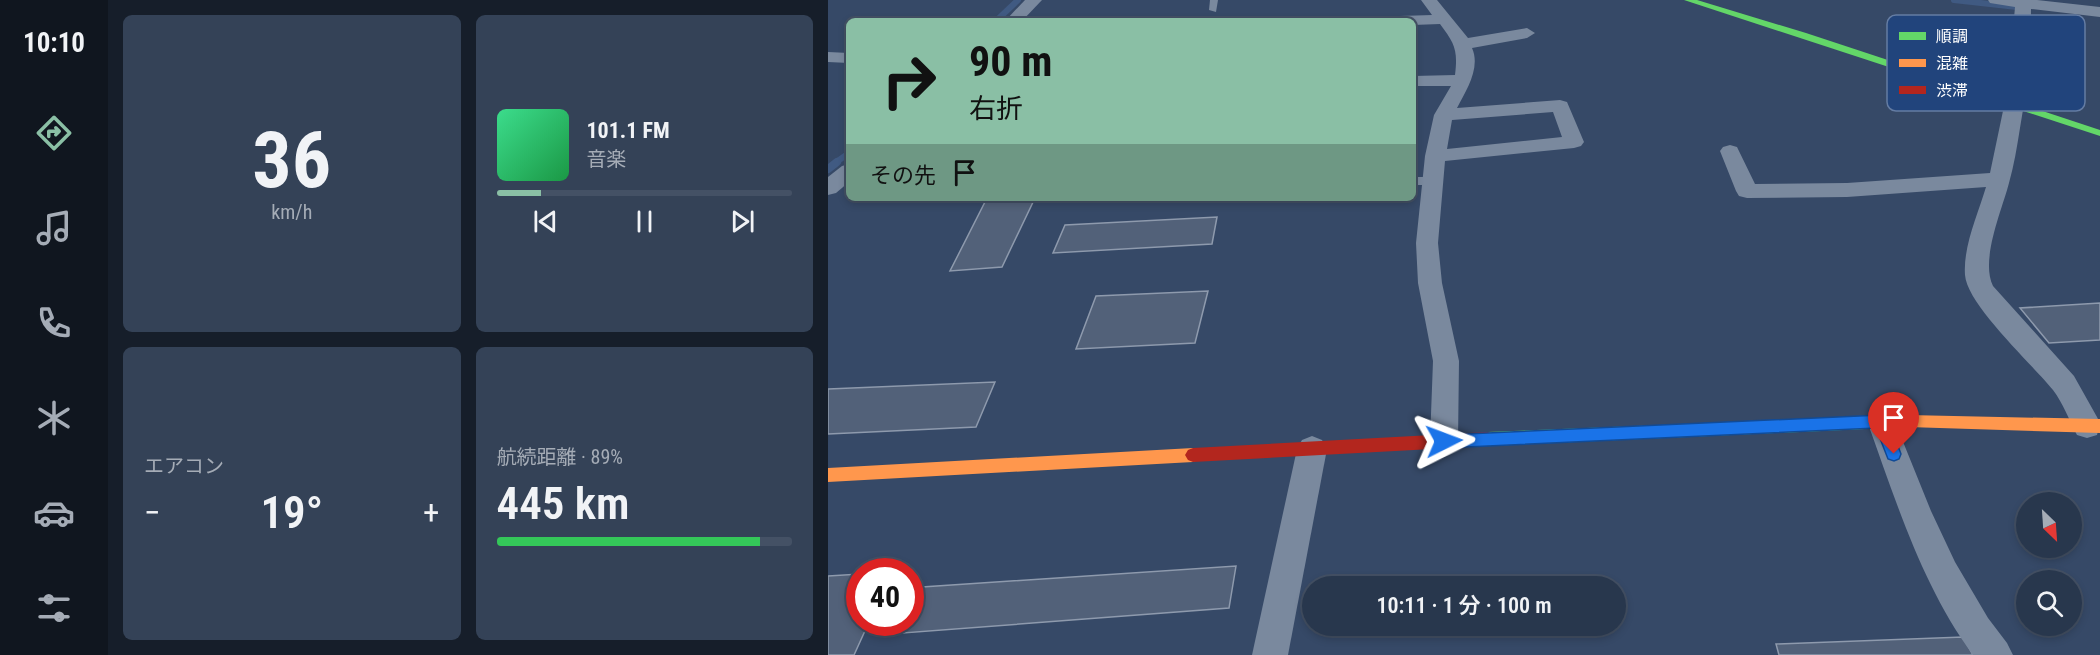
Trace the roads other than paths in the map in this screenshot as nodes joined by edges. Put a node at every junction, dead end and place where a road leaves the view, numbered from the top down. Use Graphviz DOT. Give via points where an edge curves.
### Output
graph roads {
  1 [pos="1034,0"];
  2 [pos="1214,0"];
  3 [pos="1429,0"];
  4 [pos="1688,0"];
  5 [pos="1996,0"];
  6 [pos="2066,0"];
  7 [pos="2023,4"];
  8 [pos="1214,10"];
  9 [pos="2100,12"];
  10 [pos="1016,18"];
  11 [pos="1444,19"];
  12 [pos="1416,20"];
  13 [pos="1527,33"];
  14 [pos="1463,44"];
  15 [pos="828,57"];
  16 [pos="846,58"];
  17 [pos="1887,63"];
  18 [pos="1463,80"];
  19 [pos="1416,81"];
  20 [pos="2014,111"];
  21 [pos="2033,111"];
  22 [pos="1444,115"];
  23 [pos="2100,133"];
  24 [pos="1730,151"];
  25 [pos="1436,156"];
  26 [pos="846,173"];
  27 [pos="1998,179"];
  28 [pos="1423,181"];
  29 [pos="828,188"];
  30 [pos="1881,421"];
  31 [pos="2094,426"];
  32 [pos="1444,441"];
  33 [pos="1312,449"];
  34 [pos="828,475"];
  35 [pos="1270,655"];
  36 [pos="1995,655"];
  1 -- 10 [label="street"];
  2 -- 8 [label="lane"];
  3 -- 11 [label="street"];
  4 -- 17 [label="street"];
  5 -- 7 [label="street"];
  6 -- 7 [label="street"];
  7 -- 9 [label="street"];
  11 -- 12 [label="street"];
  11 -- 14 [label="street"];
  13 -- 14 [label="street"];
  14 -- 18 [label="street"];
  15 -- 16 [label="street"];
  18 -- 19 [label="street"];
  18 -- 22 [label="street"];
  20 -- 27 [label="street"];
  21 -- 23 [label="street"];
  22 -- 25 [label="street"];
  22 -- 25 [label="street" via="1560,106 1574,142"];
  24 -- 27 [label="street" via="1747,191 1847,190"];
  25 -- 28 [label="street"];
  26 -- 29 [label="street"];
  27 -- 31 [label="street" via="1978,263 1980,283 1999,312 2064,384"];
  28 -- 32 [label="street" via="1427,262 1446,361"];
  30 -- 31 [label="street"];
  30 -- 32 [label="street"];
  30 -- 36 [label="street" via="1924,531 1950,585 1968,619"];
  32 -- 33 [label="street"];
  33 -- 34 [label="street"];
  33 -- 35 [label="street"];
}
